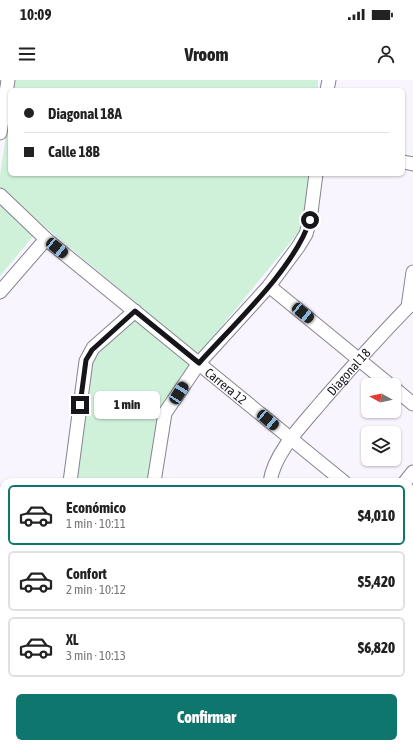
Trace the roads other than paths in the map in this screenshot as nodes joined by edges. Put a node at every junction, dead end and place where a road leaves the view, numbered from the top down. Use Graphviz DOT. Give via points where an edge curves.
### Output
graph roads {
  1 [pos="8,80"];
  2 [pos="2,102"];
  3 [pos="0,133"];
  4 [pos="316,176"];
  5 [pos="0,195"];
  6 [pos="46,239"];
  7 [pos="413,272"];
  8 [pos="270,286"];
  9 [pos="0,292"];
  10 [pos="410,307"];
  11 [pos="135,311"];
  12 [pos="358,360"];
  13 [pos="199,363"];
  14 [pos="381,378"];
  15 [pos="401,394"];
  16 [pos="413,404"];
  17 [pos="291,439"];
  18 [pos="71,478"];
  19 [pos="155,478"];
  20 [pos="271,478"];
  21 [pos="339,478"];
  1 -- 2 [label="street"];
  2 -- 3 [label="street"];
  4 -- 8 [label="street" via="306,234"];
  5 -- 6 [label="street, Carrera 12"];
  6 -- 9 [label="street"];
  6 -- 11 [label="street, Carrera 12"];
  7 -- 10 [label="street"];
  8 -- 12 [label="street"];
  8 -- 13 [label="street"];
  10 -- 12 [label="street, Diagonal 18"];
  11 -- 13 [label="street, Carrera 12"];
  11 -- 18 [label="street" via="93,348 86,360"];
  12 -- 14 [label="street"];
  12 -- 17 [label="street, Diagonal 18"];
  13 -- 17 [label="street, Carrera 12"];
  13 -- 19 [label="street" via="165,413"];
  15 -- 16 [label="street"];
  17 -- 20 [label="street, Diagonal 18" via="272,471"];
  17 -- 21 [label="street, Carrera 12"];
}
